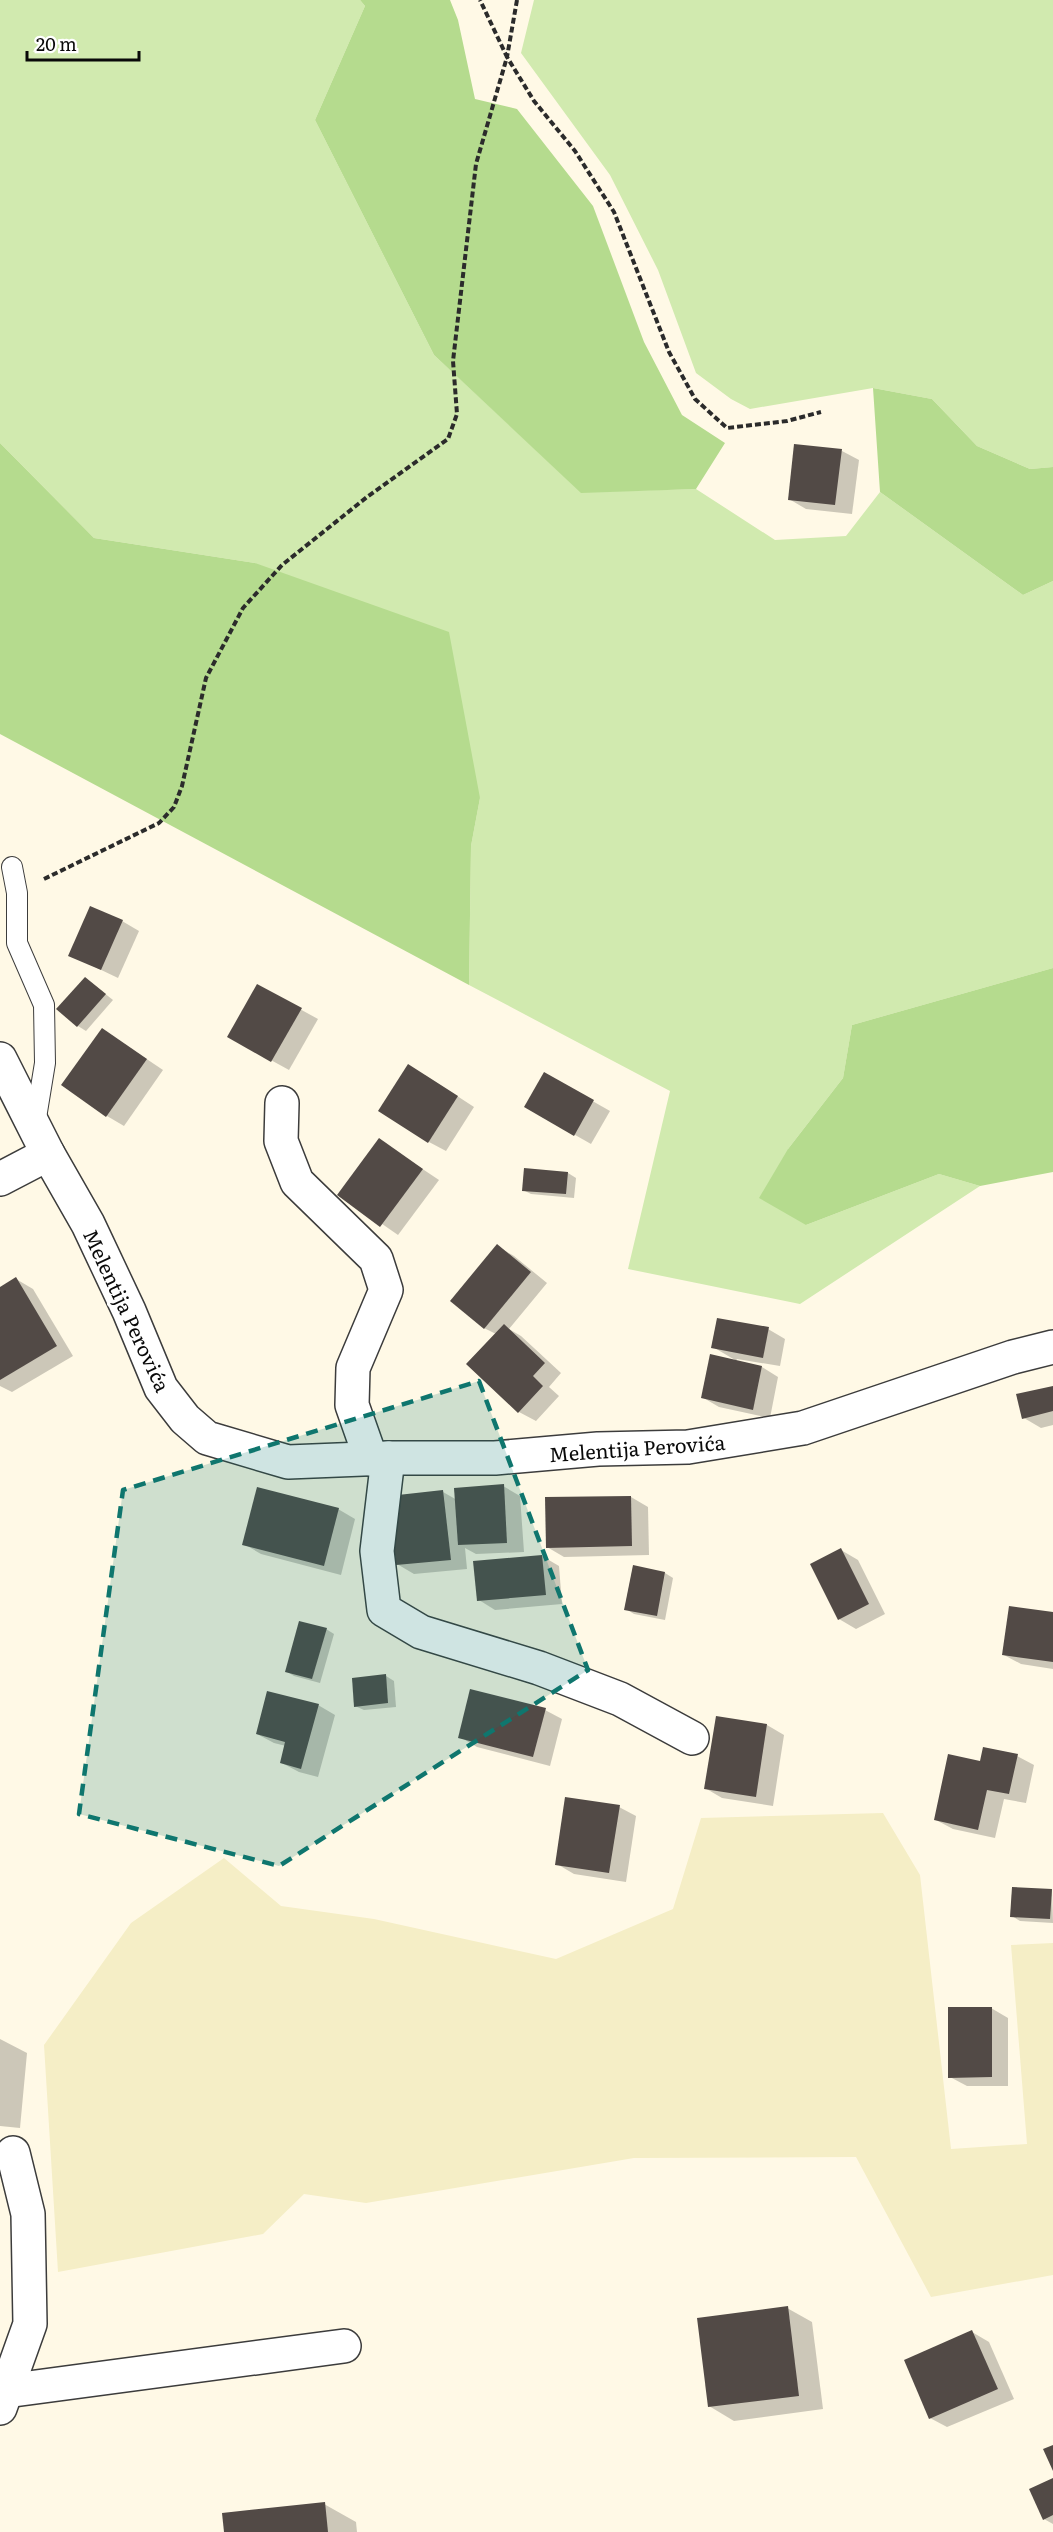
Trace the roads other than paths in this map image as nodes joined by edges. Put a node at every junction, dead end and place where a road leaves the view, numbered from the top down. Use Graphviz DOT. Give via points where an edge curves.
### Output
graph roads {
  1 [pos="12,867"];
  2 [pos="0,1059"];
  3 [pos="282,1103"];
  4 [pos="41,1140"];
  5 [pos="0,1179"];
  6 [pos="1053,1347"];
  7 [pos="380,1459"];
  8 [pos="692,1738"];
  9 [pos="14,2153"];
  10 [pos="344,2346"];
  11 [pos="3,2400"];
  1 -- 4 [label="lane" via="17,893 17,943 44,1005"];
  2 -- 4 [label="street, Melentija Perovića"];
  3 -- 7 [label="street" via="281,1141 297,1182 376,1259 386,1290 353,1368 352,1406"];
  4 -- 5 [label="street"];
  4 -- 7 [label="street, Melentija Perovića" via="88,1224 161,1388 185,1419 207,1438 288,1462"];
  6 -- 7 [label="street, Melentija Perovića" via="792,1430 688,1447 598,1449 495,1458"];
  7 -- 8 [label="street" via="377,1551 384,1610 421,1632 539,1668 620,1699"];
  9 -- 11 [label="street" via="28,2214 30,2324"];
  10 -- 11 [label="street"];
}
